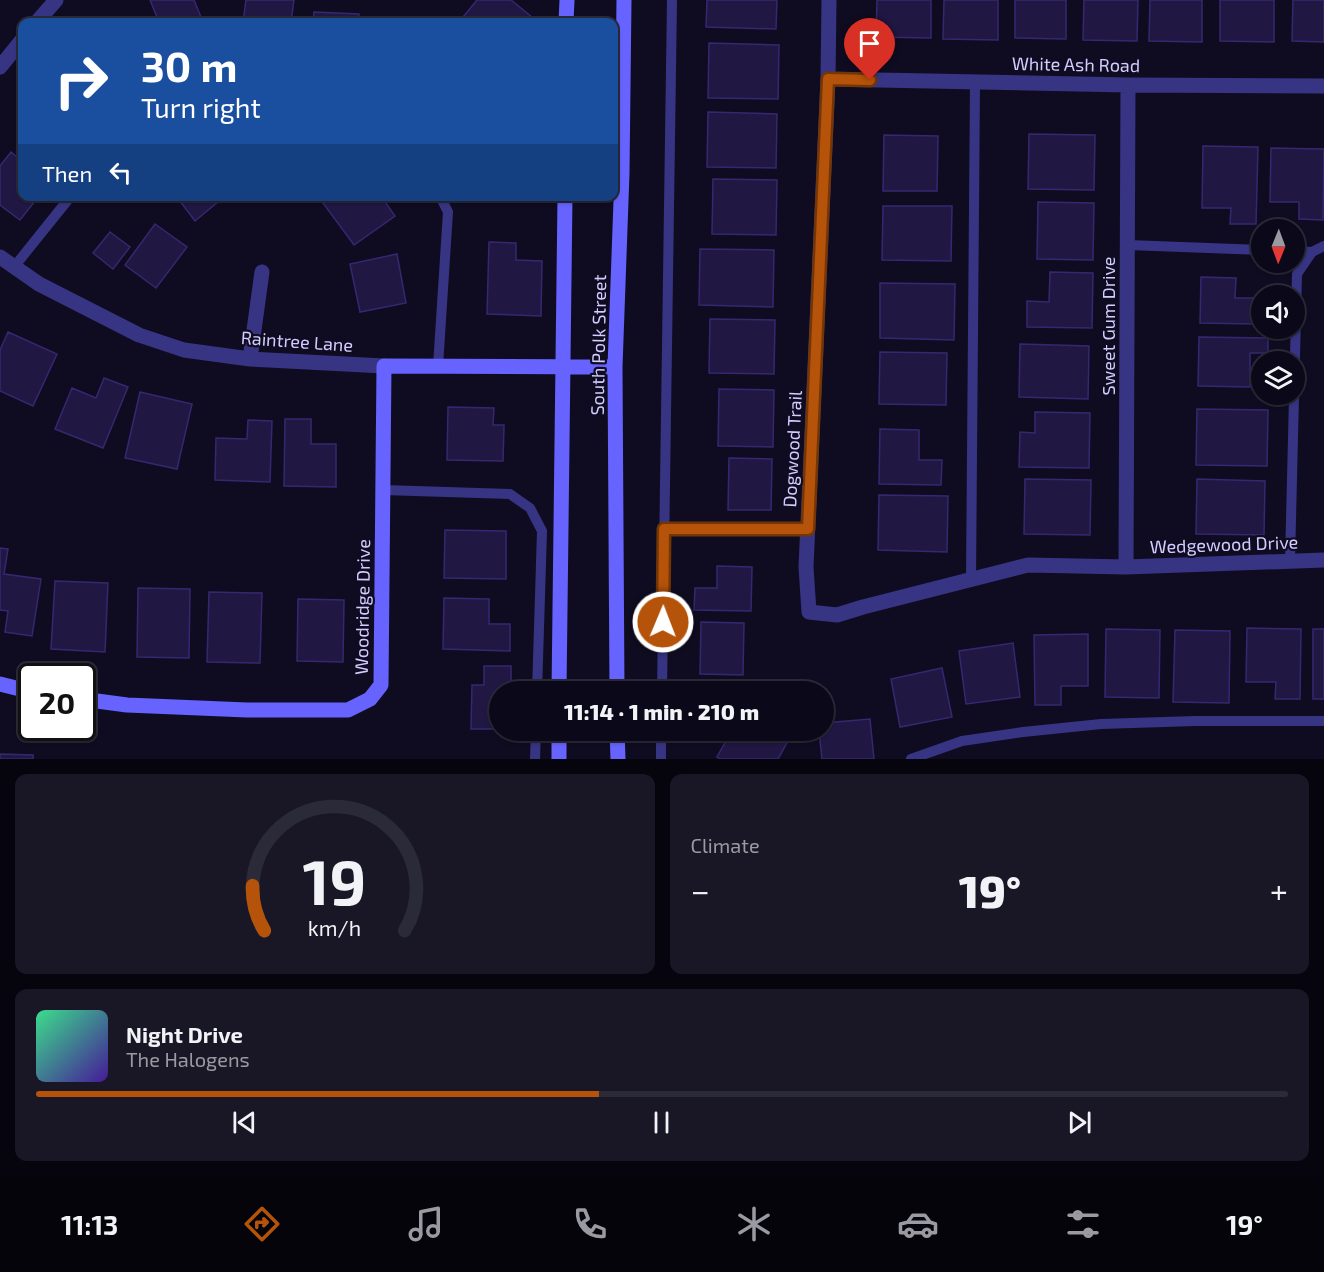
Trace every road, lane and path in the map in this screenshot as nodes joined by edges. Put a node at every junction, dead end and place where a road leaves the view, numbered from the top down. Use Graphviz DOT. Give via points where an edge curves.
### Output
graph roads {
  1 [pos="56,0"];
  2 [pos="567,0"];
  3 [pos="624,0"];
  4 [pos="672,0"];
  5 [pos="829,0"];
  6 [pos="40,18"];
  7 [pos="566,18"];
  8 [pos="18,45"];
  9 [pos="0,67"];
  10 [pos="828,79"];
  11 [pos="975,82"];
  12 [pos="1128,85"];
  13 [pos="1324,86"];
  14 [pos="67,201"];
  15 [pos="442,201"];
  16 [pos="565,201"];
  17 [pos="1128,245"];
  18 [pos="1324,246"];
  19 [pos="1251,250"];
  20 [pos="1305,252"];
  21 [pos="1312,252"];
  22 [pos="0,257"];
  23 [pos="14,267"];
  24 [pos="262,272"];
  25 [pos="250,359"];
  26 [pos="384,366"];
  27 [pos="438,366"];
  28 [pos="564,367"];
  29 [pos="615,367"];
  30 [pos="383,490"];
  31 [pos="664,529"];
  32 [pos="808,529"];
  33 [pos="1324,560"];
  34 [pos="1290,561"];
  35 [pos="1126,567"];
  36 [pos="970,579"];
  37 [pos="537,681"];
  38 [pos="559,681"];
  39 [pos="617,681"];
  40 [pos="662,681"];
  41 [pos="0,684"];
  42 [pos="18,689"];
  43 [pos="96,701"];
  44 [pos="1324,721"];
  45 [pos="536,741"];
  46 [pos="559,741"];
  47 [pos="617,741"];
  48 [pos="661,741"];
  49 [pos="536,759"];
  50 [pos="559,759"];
  51 [pos="618,759"];
  52 [pos="661,759"];
  53 [pos="911,759"];
  1 -- 6 [label="street"];
  2 -- 7 [label="main road"];
  3 -- 29 [label="main road, South Polk Street"];
  4 -- 31 [label="lane"];
  5 -- 10 [label="street, Dogwood Trail"];
  8 -- 9 [label="street"];
  10 -- 11 [label="street, White Ash Road"];
  10 -- 32 [label="street, Dogwood Trail"];
  11 -- 12 [label="street, White Ash Road"];
  11 -- 36 [label="lane"];
  12 -- 13 [label="street, White Ash Road"];
  12 -- 17 [label="street, Sweet Gum Drive"];
  14 -- 23 [label="lane"];
  15 -- 27 [label="lane" via="448,212"];
  16 -- 28 [label="main road, South Polk Street"];
  17 -- 19 [label="lane"];
  17 -- 35 [label="street, Sweet Gum Drive"];
  18 -- 21 [label="lane"];
  20 -- 21 [label="lane"];
  21 -- 34 [label="lane" via="1297,274"];
  22 -- 23 [label="street, Raintree Lane"];
  23 -- 25 [label="street, Raintree Lane" via="139,335 184,350"];
  24 -- 25 [label="street"];
  25 -- 26 [label="street, Raintree Lane"];
  26 -- 27 [label="main road, Raintree Lane"];
  26 -- 30 [label="main road, Woodridge Drive"];
  27 -- 28 [label="main road, Raintree Lane"];
  28 -- 29 [label="main road, Raintree Lane"];
  28 -- 38 [label="main road, South Polk Street"];
  29 -- 39 [label="main road, South Polk Street"];
  30 -- 37 [label="lane" via="510,494 530,508 542,531"];
  30 -- 43 [label="main road, Woodridge Drive" via="381,685 370,699 348,710 247,710"];
  31 -- 32 [label="lane"];
  31 -- 40 [label="lane"];
  32 -- 36 [label="street, Dogwood Trail" via="809,612 837,615"];
  33 -- 34 [label="street, Wedgewood Drive"];
  34 -- 35 [label="street, Wedgewood Drive"];
  35 -- 36 [label="street, Dogwood Trail" via="1028,565"];
  41 -- 42 [label="main road"];
  44 -- 53 [label="lane" via="1101,724 962,741"];
  45 -- 49 [label="lane"];
  46 -- 50 [label="main road"];
  47 -- 51 [label="main road"];
  48 -- 52 [label="lane"];
}
